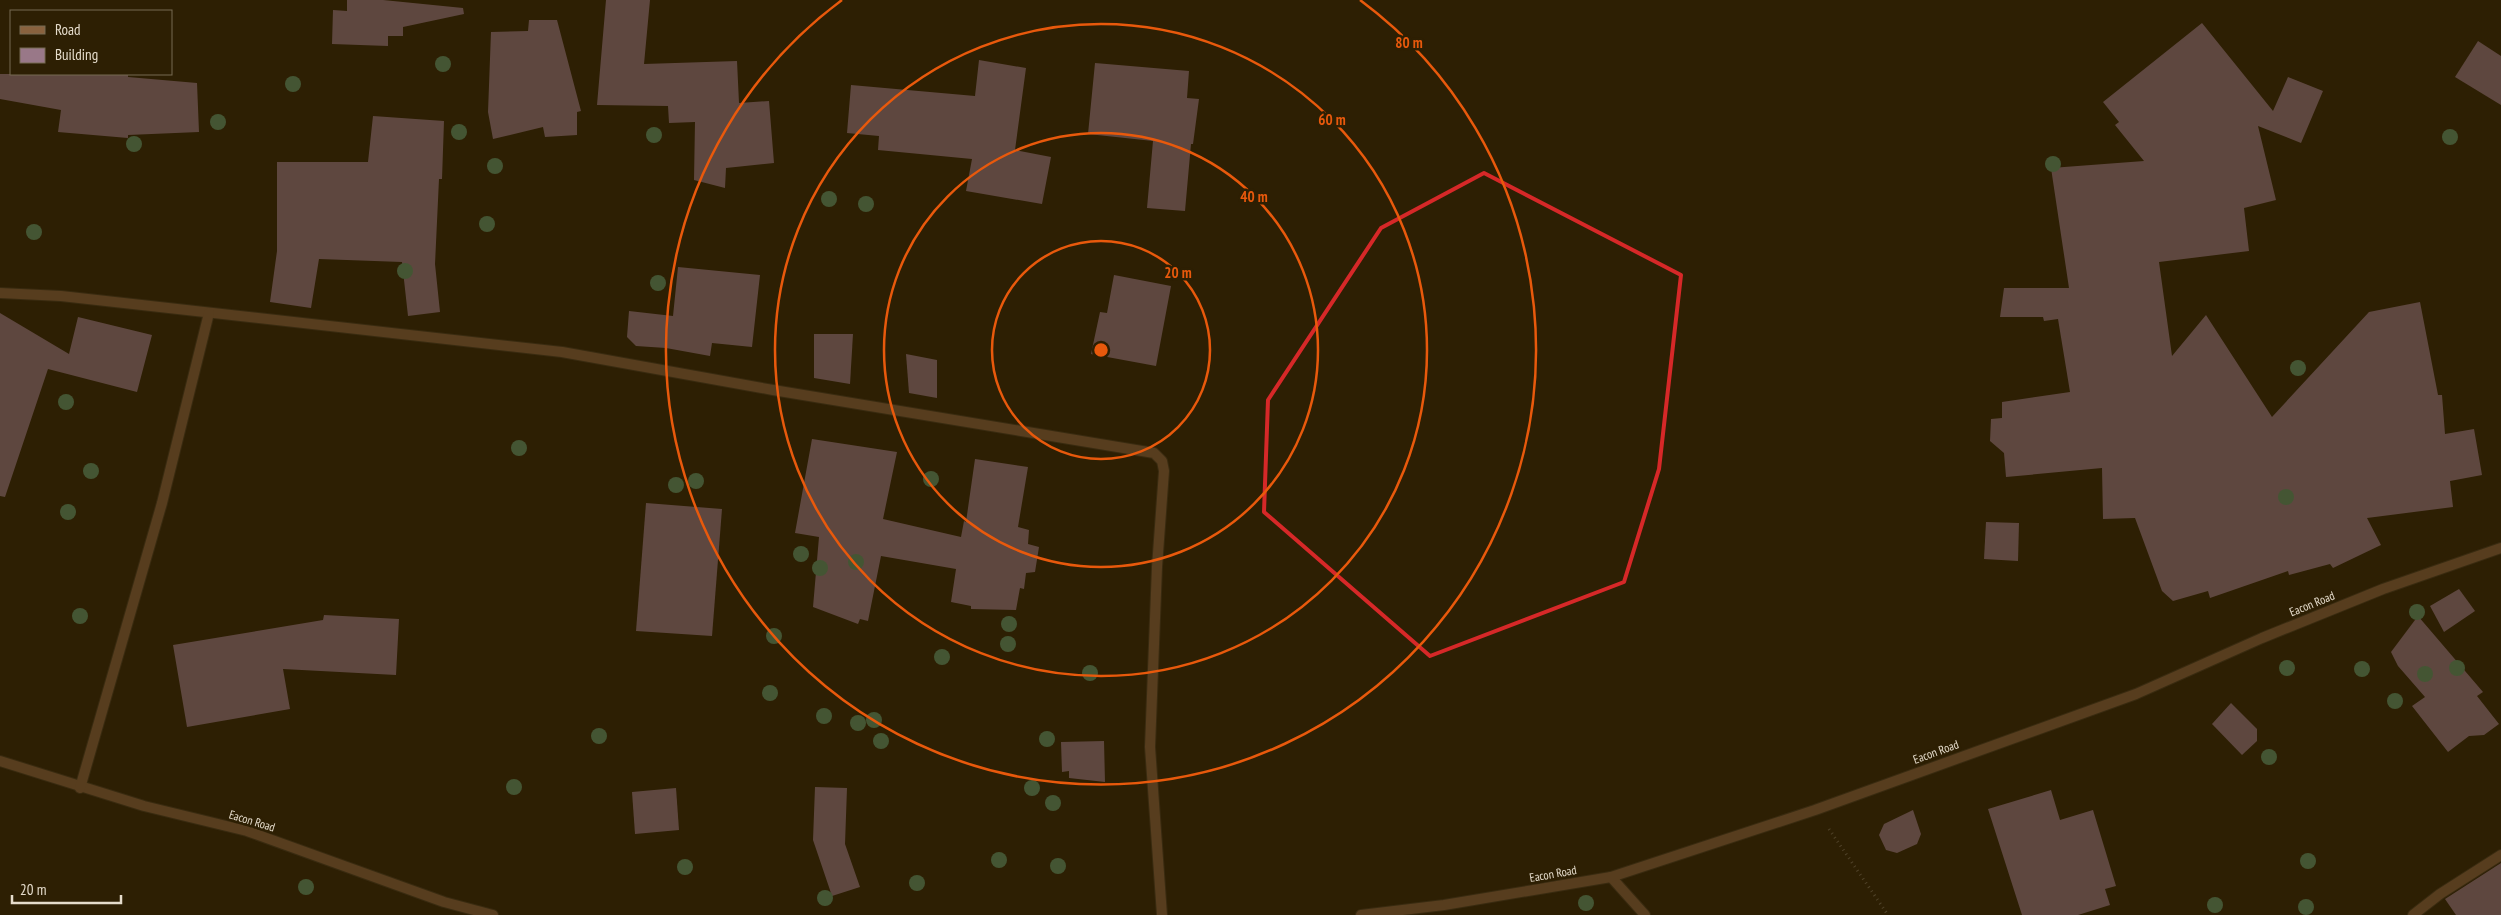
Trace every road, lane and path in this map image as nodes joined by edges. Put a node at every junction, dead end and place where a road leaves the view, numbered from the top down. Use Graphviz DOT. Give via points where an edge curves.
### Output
graph roads {
  1 [pos="0,293"];
  2 [pos="209,313"];
  3 [pos="2501,548"];
  4 [pos="0,761"];
  5 [pos="80,788"];
  6 [pos="1815,810"];
  7 [pos="2501,856"];
  8 [pos="1611,877"];
  9 [pos="493,915"];
  10 [pos="1162,915"];
  11 [pos="1361,915"];
  12 [pos="1645,915"];
  13 [pos="1888,915"];
  14 [pos="2413,915"];
  1 -- 2 [label="street" via="61,296"];
  2 -- 5 [label="street" via="162,503"];
  2 -- 10 [label="street" via="562,352 1154,453 1162,460 1164,471 1150,746"];
  3 -- 6 [label="street, Eacon Road" via="2375,592 2136,694"];
  4 -- 5 [label="street, Eacon Road"];
  5 -- 9 [label="street, Eacon Road" via="246,831 444,902"];
  6 -- 8 [label="street, Eacon Road"];
  6 -- 13 [label="path"];
  7 -- 14 [label="street"];
  8 -- 11 [label="street, Eacon Road" via="1444,905"];
  8 -- 12 [label="street"];
}
